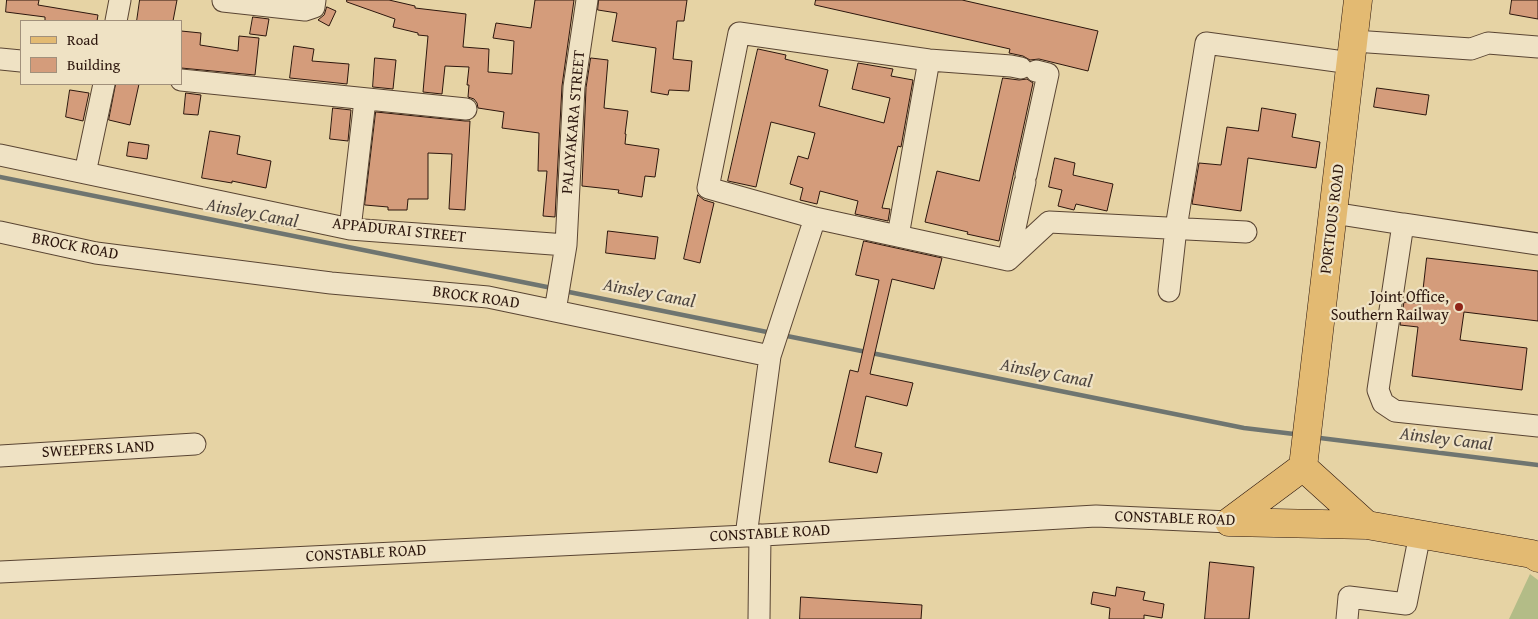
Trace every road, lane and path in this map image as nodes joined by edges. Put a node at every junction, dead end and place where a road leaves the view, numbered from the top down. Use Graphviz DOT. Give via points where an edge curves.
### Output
graph roads {
  1 [pos="120,0"];
  2 [pos="315,0"];
  3 [pos="587,0"];
  4 [pos="1358,0"];
  5 [pos="223,1"];
  6 [pos="116,20"];
  7 [pos="1538,47"];
  8 [pos="1352,52"];
  9 [pos="0,58"];
  10 [pos="929,60"];
  11 [pos="20,61"];
  12 [pos="182,80"];
  13 [pos="104,85"];
  14 [pos="365,100"];
  15 [pos="466,109"];
  16 [pos="0,155"];
  17 [pos="85,173"];
  18 [pos="1333,213"];
  19 [pos="815,218"];
  20 [pos="1403,224"];
  21 [pos="1176,228"];
  22 [pos="350,229"];
  23 [pos="0,232"];
  24 [pos="1246,232"];
  25 [pos="898,236"];
  26 [pos="1538,244"];
  27 [pos="566,245"];
  28 [pos="1008,260"];
  29 [pos="1169,291"];
  30 [pos="555,311"];
  31 [pos="775,341"];
  32 [pos="1537,421"];
  33 [pos="195,444"];
  34 [pos="0,456"];
  35 [pos="1303,467"];
  36 [pos="1229,522"];
  37 [pos="1367,525"];
  38 [pos="1420,534"];
  39 [pos="753,535"];
  40 [pos="1536,556"];
  41 [pos="0,572"];
  42 [pos="759,619"];
  43 [pos="1347,619"];
  1 -- 6 [label="street"];
  2 -- 5 [label="street" via="314,7 305,10"];
  3 -- 27 [label="street, PALAYAKARA STREET" via="574,87"];
  4 -- 8 [label="main road, PORTIOUS ROAD"];
  7 -- 8 [label="street" via="1488,43 1471,49"];
  8 -- 18 [label="main road, PORTIOUS ROAD"];
  8 -- 21 [label="street" via="1206,43"];
  9 -- 11 [label="street"];
  10 -- 19 [label="street" via="739,33 708,188"];
  10 -- 25 [label="street"];
  10 -- 28 [label="street" via="1011,66 1048,74"];
  12 -- 14 [label="street"];
  13 -- 17 [label="street"];
  14 -- 15 [label="street"];
  14 -- 22 [label="street"];
  16 -- 17 [label="street, APPADURAI STREET"];
  17 -- 22 [label="street, APPADURAI STREET"];
  18 -- 20 [label="street"];
  18 -- 35 [label="main road, PORTIOUS ROAD"];
  19 -- 25 [label="street"];
  19 -- 31 [label="street"];
  20 -- 26 [label="street"];
  20 -- 32 [label="street" via="1378,390 1383,403 1395,411"];
  21 -- 24 [label="street"];
  21 -- 28 [label="street" via="1049,222"];
  21 -- 29 [label="street"];
  22 -- 27 [label="street, APPADURAI STREET"];
  23 -- 30 [label="street, BROCK ROAD" via="96,253 331,283 488,297"];
  25 -- 28 [label="street"];
  27 -- 30 [label="street, PALAYAKARA STREET"];
  30 -- 31 [label="street, BROCK ROAD"];
  31 -- 39 [label="street"];
  33 -- 34 [label="street, SWEEPERS LAND"];
  35 -- 36 [label="main road"];
  35 -- 37 [label="main road"];
  36 -- 37 [label="main road, CONSTABLE ROAD"];
  36 -- 39 [label="street, CONSTABLE ROAD" via="1096,516"];
  37 -- 38 [label="main road, CONSTABLE ROAD"];
  38 -- 40 [label="main road, CONSTABLE ROAD"];
  38 -- 43 [label="street" via="1406,604 1349,597"];
  39 -- 41 [label="street, CONSTABLE ROAD"];
  39 -- 42 [label="street"];
}
